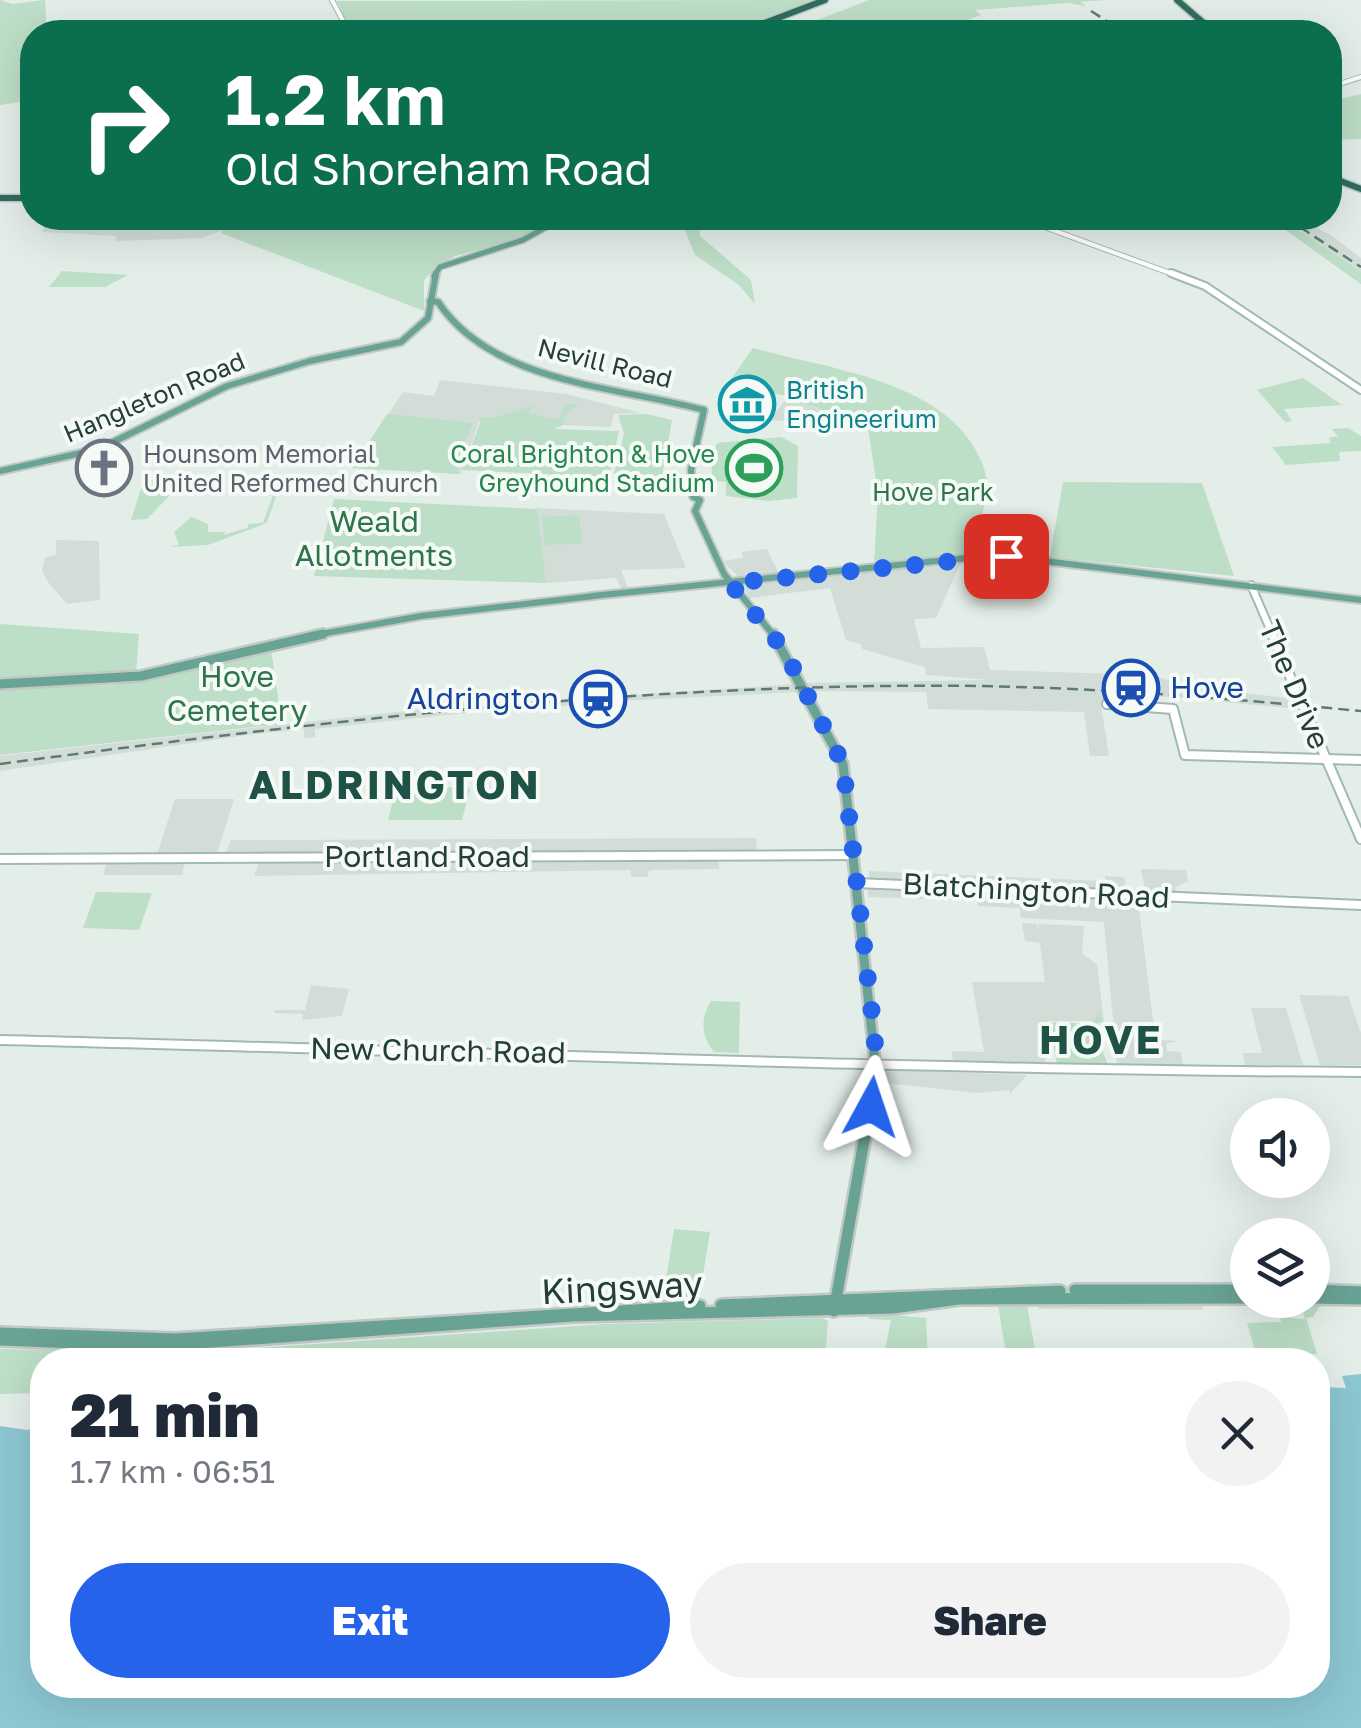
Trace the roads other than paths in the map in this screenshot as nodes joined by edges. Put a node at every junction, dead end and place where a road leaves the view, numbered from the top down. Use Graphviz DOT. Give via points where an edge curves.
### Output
graph roads {
  1 [pos="825,0"];
  2 [pos="832,0"];
  3 [pos="1179,2"];
  4 [pos="772,20"];
  5 [pos="780,20"];
  6 [pos="1200,20"];
  7 [pos="541,230"];
  8 [pos="1054,230"];
  9 [pos="430,302"];
  10 [pos="1361,390"];
  11 [pos="0,472"];
  12 [pos="730,583"];
  13 [pos="1250,586"];
  14 [pos="1361,600"];
  15 [pos="0,685"];
  16 [pos="1107,704"];
  17 [pos="1324,759"];
  18 [pos="1361,760"];
  19 [pos="1361,840"];
  20 [pos="855,842"];
  21 [pos="854,855"];
  22 [pos="0,859"];
  23 [pos="860,883"];
  24 [pos="1361,905"];
  25 [pos="0,1040"];
  26 [pos="876,1064"];
  27 [pos="1361,1072"];
  28 [pos="1230,1290"];
  29 [pos="1330,1292"];
  30 [pos="1361,1296"];
  31 [pos="1330,1297"];
  32 [pos="1230,1298"];
  33 [pos="834,1306"];
  34 [pos="0,1336"];
  1 -- 4 [label="highway"];
  2 -- 5 [label="highway"];
  3 -- 6 [label="highway"];
  7 -- 9 [label="main road" via="446,264 432,277"];
  8 -- 10 [label="street" via="1159,267 1226,300"];
  9 -- 11 [label="main road, Hangleton Road" via="417,329 388,346 238,382 110,444"];
  9 -- 12 [label="main road, Nevill Road" via="438,302 458,332 504,357 699,411 694,500"];
  12 -- 13 [label="main road" via="996,554"];
  12 -- 15 [label="main road" via="453,610 299,638 156,676"];
  12 -- 20 [label="main road, Nevill Road" via="784,650 840,755"];
  13 -- 14 [label="main road"];
  13 -- 17 [label="street, The Drive, bridge"];
  16 -- 17 [label="street" via="1170,706 1186,756"];
  17 -- 18 [label="street"];
  17 -- 19 [label="street, The Drive"];
  20 -- 21 [label="main road"];
  20 -- 23 [label="main road"];
  21 -- 22 [label="street, Portland Road"];
  21 -- 23 [label="main road"];
  23 -- 24 [label="street, Blatchington Road"];
  23 -- 26 [label="main road"];
  25 -- 26 [label="street, New Church Road"];
  26 -- 27 [label="street, New Church Road"];
  26 -- 33 [label="main road"];
  28 -- 33 [label="main road, Kingsway" via="948,1293"];
  29 -- 30 [label="main road"];
  30 -- 31 [label="main road"];
  32 -- 33 [label="main road, Kingsway" via="960,1298"];
  33 -- 34 [label="main road, Kingsway" via="572,1316 157,1346"];
}
